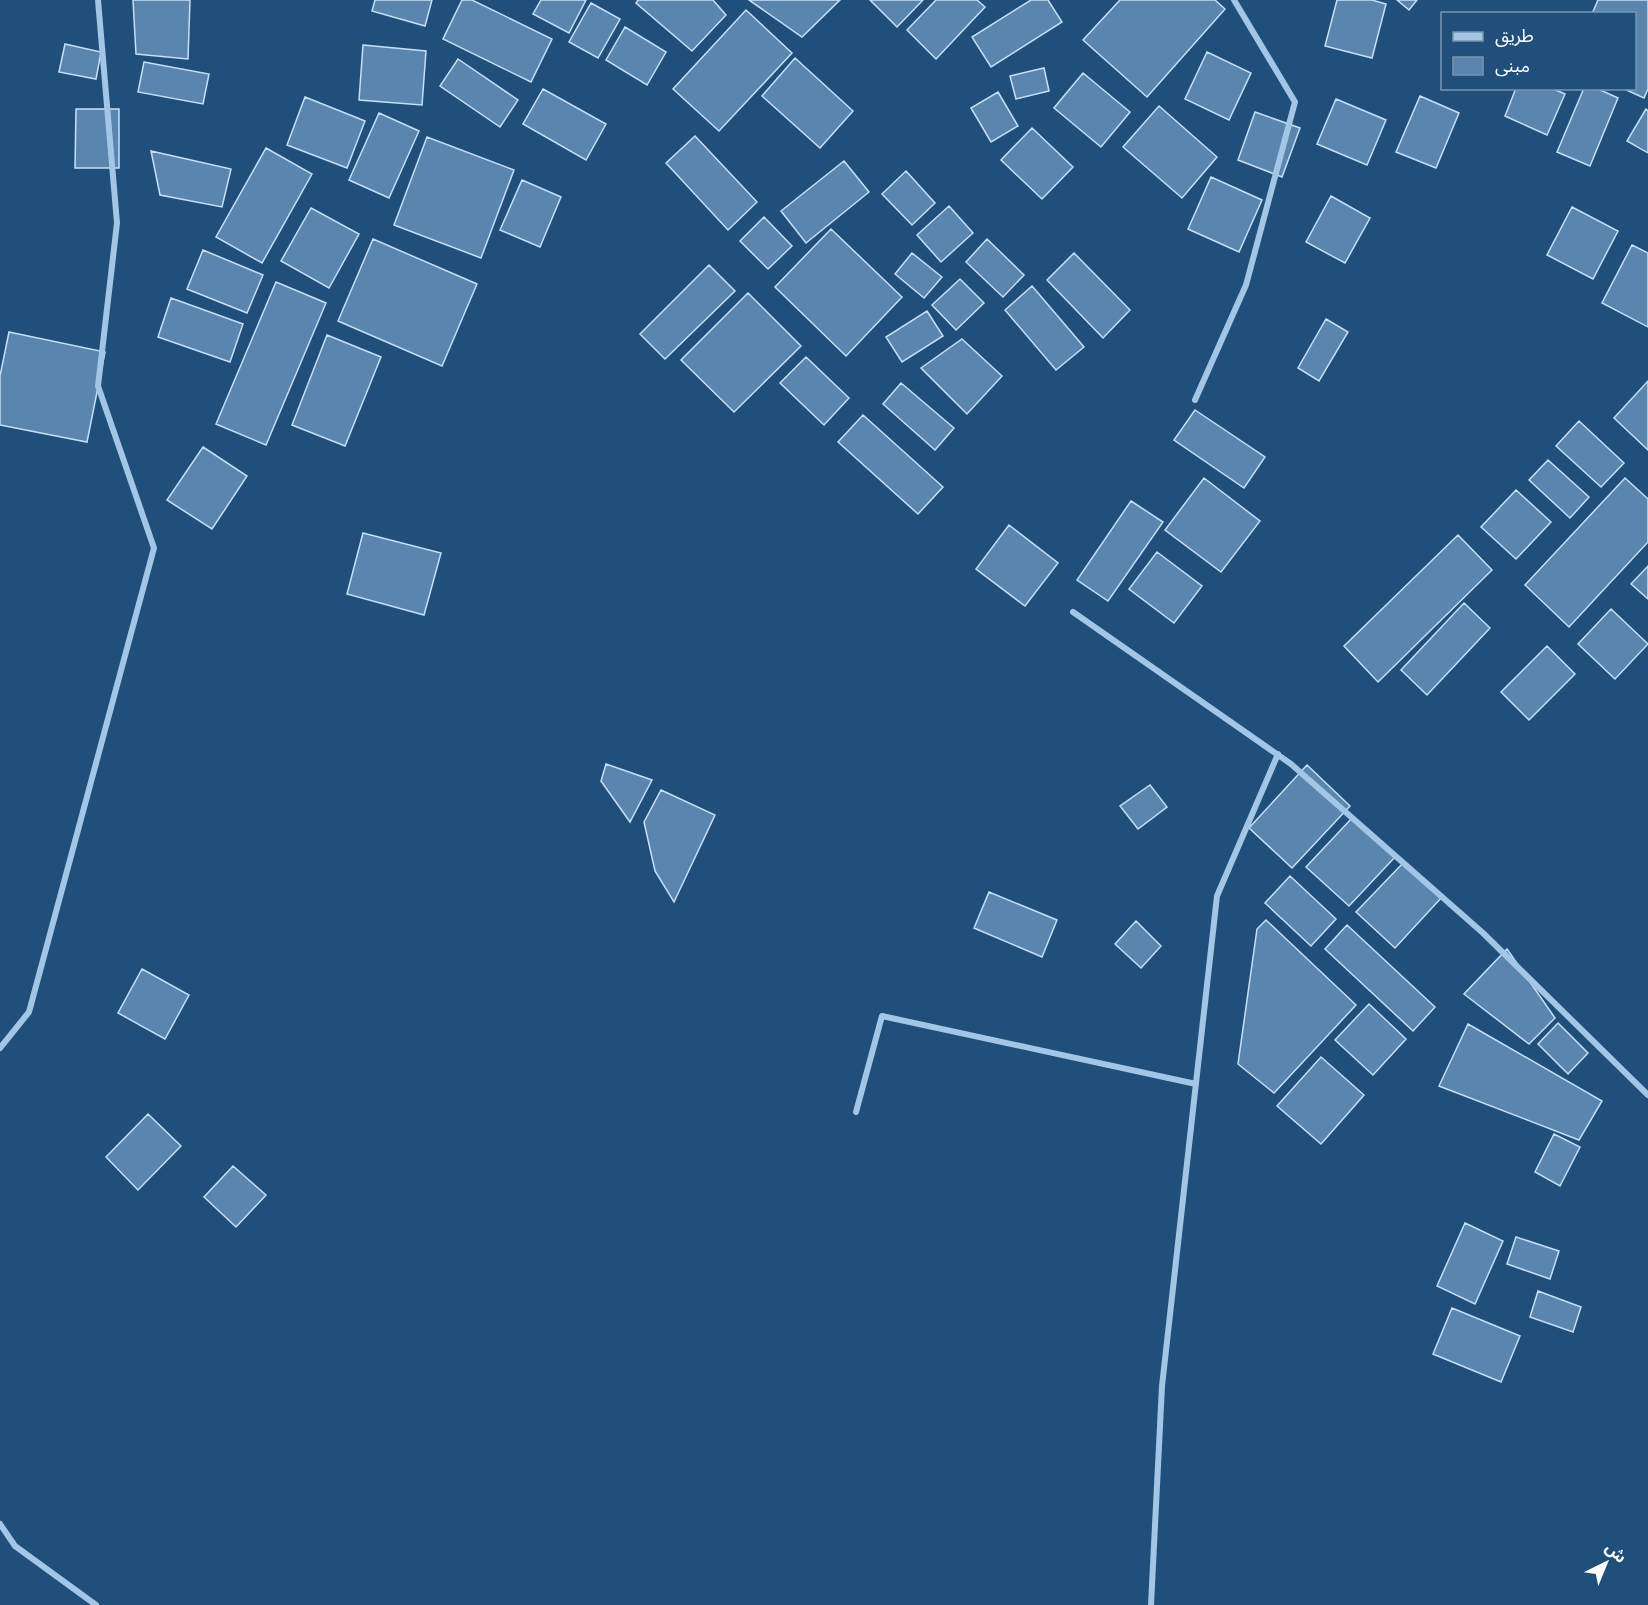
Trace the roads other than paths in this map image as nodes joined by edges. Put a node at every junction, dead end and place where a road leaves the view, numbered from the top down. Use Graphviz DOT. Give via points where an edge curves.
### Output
graph roads {
  1 [pos="98,0"];
  2 [pos="1234,0"];
  3 [pos="1195,399"];
  4 [pos="1073,612"];
  5 [pos="1278,754"];
  6 [pos="0,1048"];
  7 [pos="1196,1084"];
  8 [pos="1648,1095"];
  9 [pos="856,1112"];
  10 [pos="0,1524"];
  11 [pos="96,1605"];
  12 [pos="1151,1605"];
  1 -- 6 [label="street" via="117,223 98,386 154,548 29,1012"];
  2 -- 3 [label="street" via="1294,102 1246,285"];
  4 -- 5 [label="street"];
  5 -- 7 [label="street" via="1217,896"];
  5 -- 8 [label="street" via="1483,933"];
  7 -- 9 [label="street" via="882,1016"];
  7 -- 12 [label="street" via="1162,1386"];
  10 -- 11 [label="street" via="15,1546"];
}
